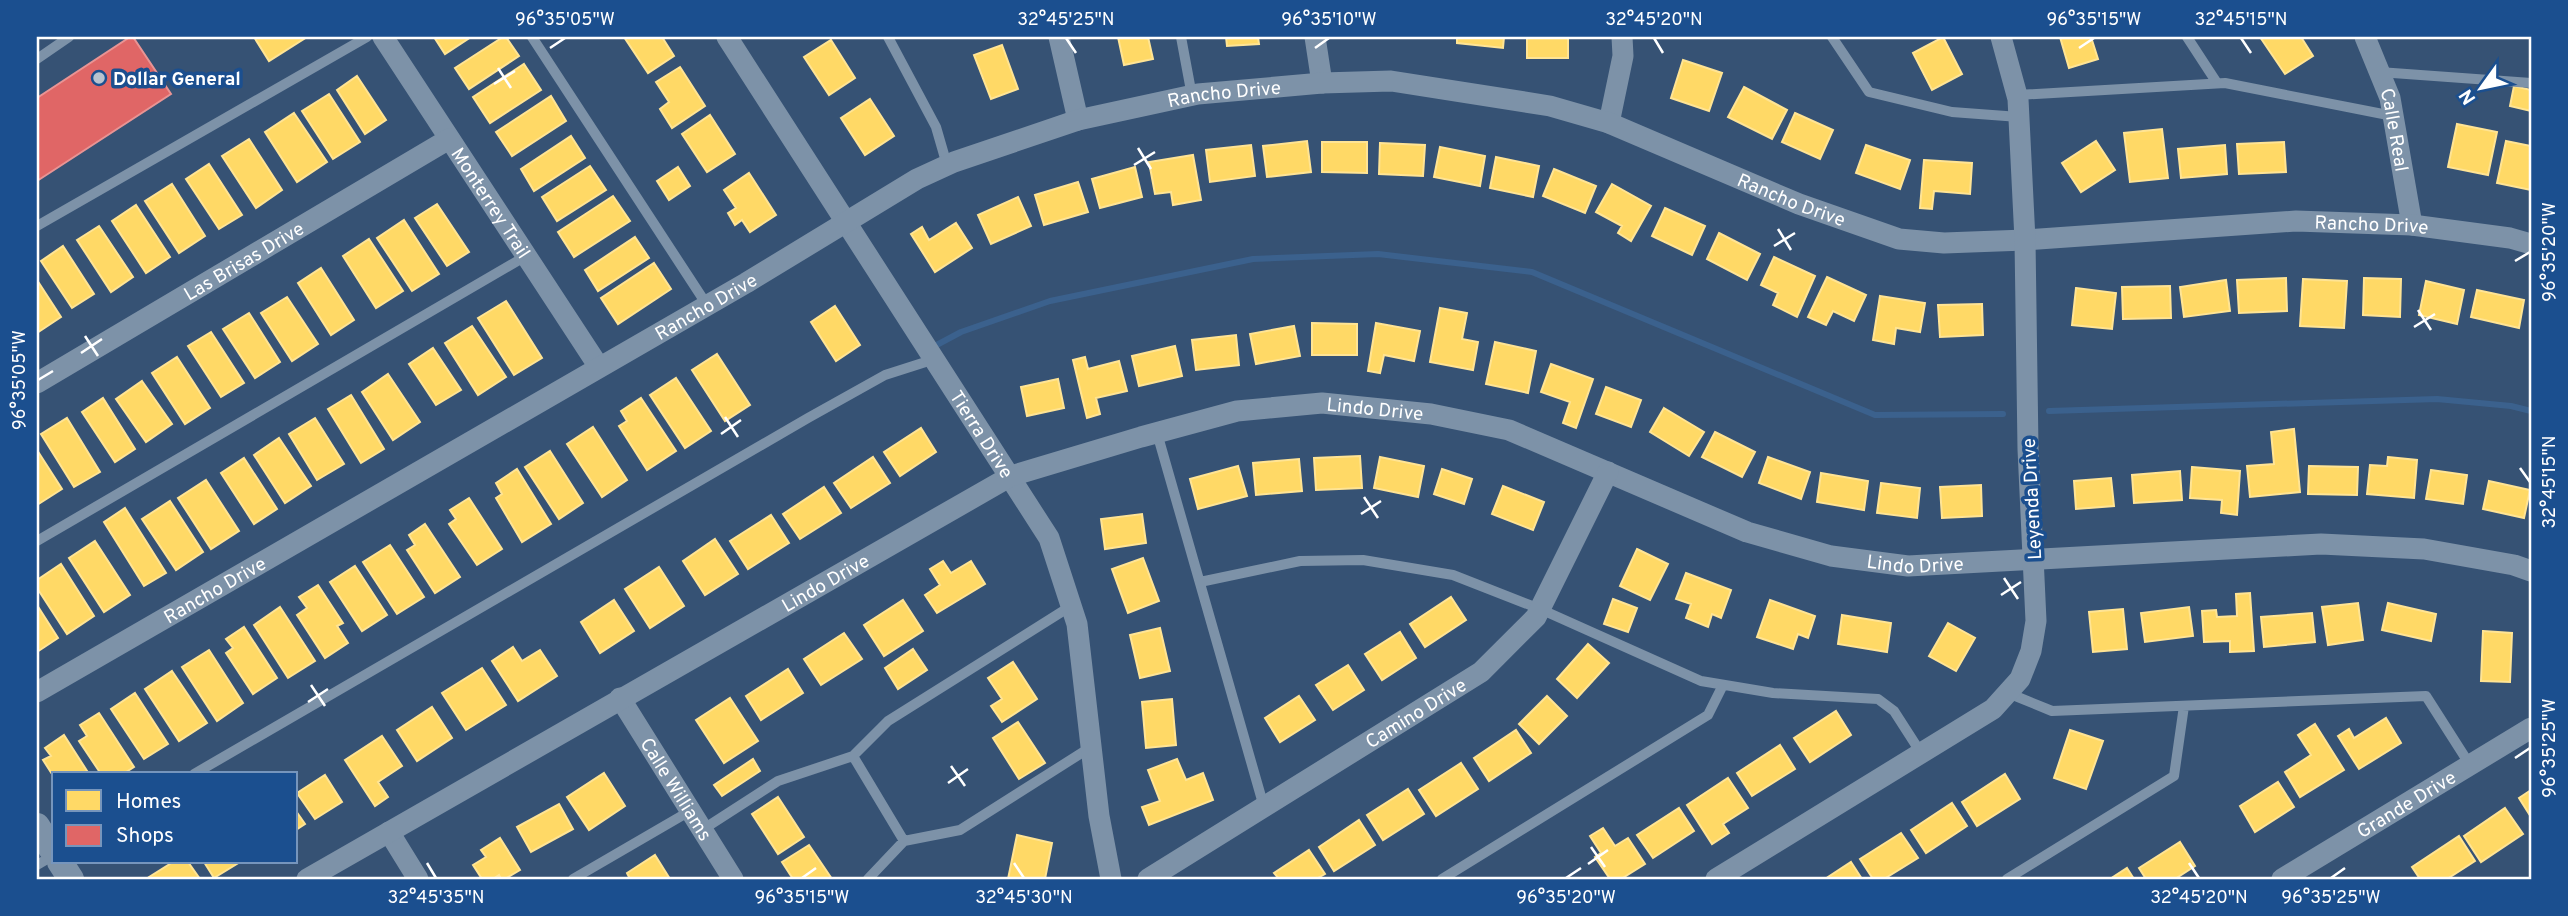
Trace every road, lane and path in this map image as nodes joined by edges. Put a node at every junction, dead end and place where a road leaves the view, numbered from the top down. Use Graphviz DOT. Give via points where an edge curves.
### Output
graph roads {
  1 [pos="69,37"];
  2 [pos="367,37"];
  3 [pos="383,37"];
  4 [pos="532,37"];
  5 [pos="727,37"];
  6 [pos="888,37"];
  7 [pos="1059,37"];
  8 [pos="1181,37"];
  9 [pos="1315,37"];
  10 [pos="1622,37"];
  11 [pos="1832,37"];
  12 [pos="2001,37"];
  13 [pos="2187,37"];
  14 [pos="2365,37"];
  15 [pos="37,59"];
  16 [pos="2379,72"];
  17 [pos="1322,83"];
  18 [pos="2217,83"];
  19 [pos="2531,83"];
  20 [pos="2017,95"];
  21 [pos="1192,96"];
  22 [pos="2393,116"];
  23 [pos="2019,117"];
  24 [pos="1078,120"];
  25 [pos="1609,124"];
  26 [pos="450,139"];
  27 [pos="947,165"];
  28 [pos="846,220"];
  29 [pos="2412,225"];
  30 [pos="37,226"];
  31 [pos="2025,240"];
  32 [pos="2531,244"];
  33 [pos="526,256"];
  34 [pos="707,305"];
  35 [pos="935,359"];
  36 [pos="599,367"];
  37 [pos="37,383"];
  38 [pos="1157,433"];
  39 [pos="1608,472"];
  40 [pos="1011,476"];
  41 [pos="37,541"];
  42 [pos="2034,561"];
  43 [pos="2531,571"];
  44 [pos="1200,582"];
  45 [pos="1072,606"];
  46 [pos="1540,609"];
  47 [pos="1723,685"];
  48 [pos="37,692"];
  49 [pos="2008,693"];
  50 [pos="620,698"];
  51 [pos="2184,706"];
  52 [pos="2531,728"];
  53 [pos="1091,747"];
  54 [pos="1921,753"];
  55 [pos="853,755"];
  56 [pos="2470,765"];
  57 [pos="197,772"];
  58 [pos="1264,807"];
  59 [pos="691,811"];
  60 [pos="37,826"];
  61 [pos="702,830"];
  62 [pos="389,832"];
  63 [pos="904,841"];
  64 [pos="52,851"];
  65 [pos="52,855"];
  66 [pos="61,864"];
  67 [pos="37,865"];
  68 [pos="71,879"];
  69 [pos="307,879"];
  70 [pos="418,879"];
  71 [pos="574,879"];
  72 [pos="733,879"];
  73 [pos="868,879"];
  74 [pos="1111,879"];
  75 [pos="1148,879"];
  76 [pos="1443,879"];
  77 [pos="1716,879"];
  78 [pos="2007,879"];
  79 [pos="2282,879"];
  1 -- 15 [label="lane"];
  2 -- 30 [label="lane"];
  3 -- 26 [label="street, Monterrey Trail"];
  4 -- 34 [label="lane"];
  5 -- 28 [label="street, Tierra Drive"];
  6 -- 27 [label="lane" via="936,127"];
  7 -- 24 [label="street"];
  8 -- 21 [label="lane"];
  9 -- 17 [label="street"];
  10 -- 25 [label="street" via="1623,56"];
  11 -- 23 [label="lane" via="1869,92 1952,113"];
  12 -- 20 [label="street, Leyenda Drive"];
  13 -- 18 [label="lane"];
  14 -- 16 [label="street, Calle Real"];
  16 -- 19 [label="lane"];
  16 -- 22 [label="street, Calle Real"];
  17 -- 21 [label="street, Rancho Drive"];
  17 -- 25 [label="street, Rancho Drive" via="1391,81 1550,106"];
  18 -- 20 [label="lane"];
  18 -- 22 [label="lane"];
  20 -- 23 [label="street, Leyenda Drive"];
  21 -- 24 [label="street, Rancho Drive"];
  22 -- 29 [label="street, Calle Real"];
  23 -- 31 [label="street, Leyenda Drive"];
  24 -- 27 [label="street, Rancho Drive"];
  25 -- 31 [label="street, Rancho Drive" via="1799,204 1899,239 1944,243"];
  26 -- 33 [label="street, Monterrey Trail"];
  26 -- 37 [label="street, Las Brisas Drive"];
  27 -- 28 [label="street, Rancho Drive"];
  28 -- 34 [label="street, Rancho Drive"];
  28 -- 35 [label="street, Tierra Drive"];
  29 -- 31 [label="street, Rancho Drive" via="2297,221"];
  29 -- 32 [label="street, Rancho Drive"];
  31 -- 42 [label="street, Leyenda Drive"];
  33 -- 36 [label="street, Monterrey Trail"];
  33 -- 41 [label="lane"];
  34 -- 36 [label="street, Rancho Drive"];
  35 -- 40 [label="street, Tierra Drive"];
  35 -- 57 [label="lane" via="885,375 808,418"];
  36 -- 48 [label="street, Rancho Drive"];
  38 -- 39 [label="street, Lindo Drive" via="1237,411 1322,403 1431,414 1509,430"];
  38 -- 40 [label="street, Lindo Drive"];
  38 -- 44 [label="lane"];
  39 -- 42 [label="street, Lindo Drive" via="1747,532 1831,556 1908,566"];
  39 -- 46 [label="street, Camino Drive"];
  40 -- 45 [label="street, Tierra Drive" via="1049,538"];
  40 -- 50 [label="street, Lindo Drive"];
  42 -- 43 [label="street, Lindo Drive" via="2321,544 2424,549"];
  42 -- 49 [label="street, Leyenda Drive" via="2036,621 2031,651 2020,679"];
  44 -- 46 [label="lane" via="1300,561 1363,560 1453,575"];
  44 -- 58 [label="lane"];
  45 -- 53 [label="street, Tierra Drive"];
  45 -- 55 [label="lane" via="888,721"];
  46 -- 47 [label="lane" via="1701,681"];
  46 -- 58 [label="street, Camino Drive" via="1481,672"];
  47 -- 54 [label="lane" via="1878,699 1895,712"];
  47 -- 76 [label="lane" via="1708,715"];
  49 -- 51 [label="lane" via="2052,711"];
  49 -- 54 [label="street, Leyenda Drive" via="1993,709"];
  50 -- 59 [label="street, Calle Williams"];
  50 -- 62 [label="street, Lindo Drive"];
  51 -- 56 [label="lane" via="2426,696"];
  51 -- 78 [label="lane" via="2174,776"];
  52 -- 56 [label="street, Grande Drive"];
  53 -- 63 [label="lane" via="960,830"];
  53 -- 74 [label="street, Tierra Drive"];
  54 -- 77 [label="street, Leyenda Drive"];
  55 -- 61 [label="lane" via="778,781"];
  55 -- 63 [label="lane"];
  56 -- 79 [label="street, Grande Drive"];
  58 -- 75 [label="street, Camino Drive"];
  59 -- 61 [label="street, Calle Williams"];
  59 -- 71 [label="lane"];
  60 -- 64 [label="street"];
  61 -- 72 [label="street, Calle Williams"];
  62 -- 69 [label="street, Lindo Drive"];
  62 -- 70 [label="street"];
  63 -- 73 [label="lane"];
  65 -- 67 [label="lane"];
  66 -- 68 [label="street"];
}
